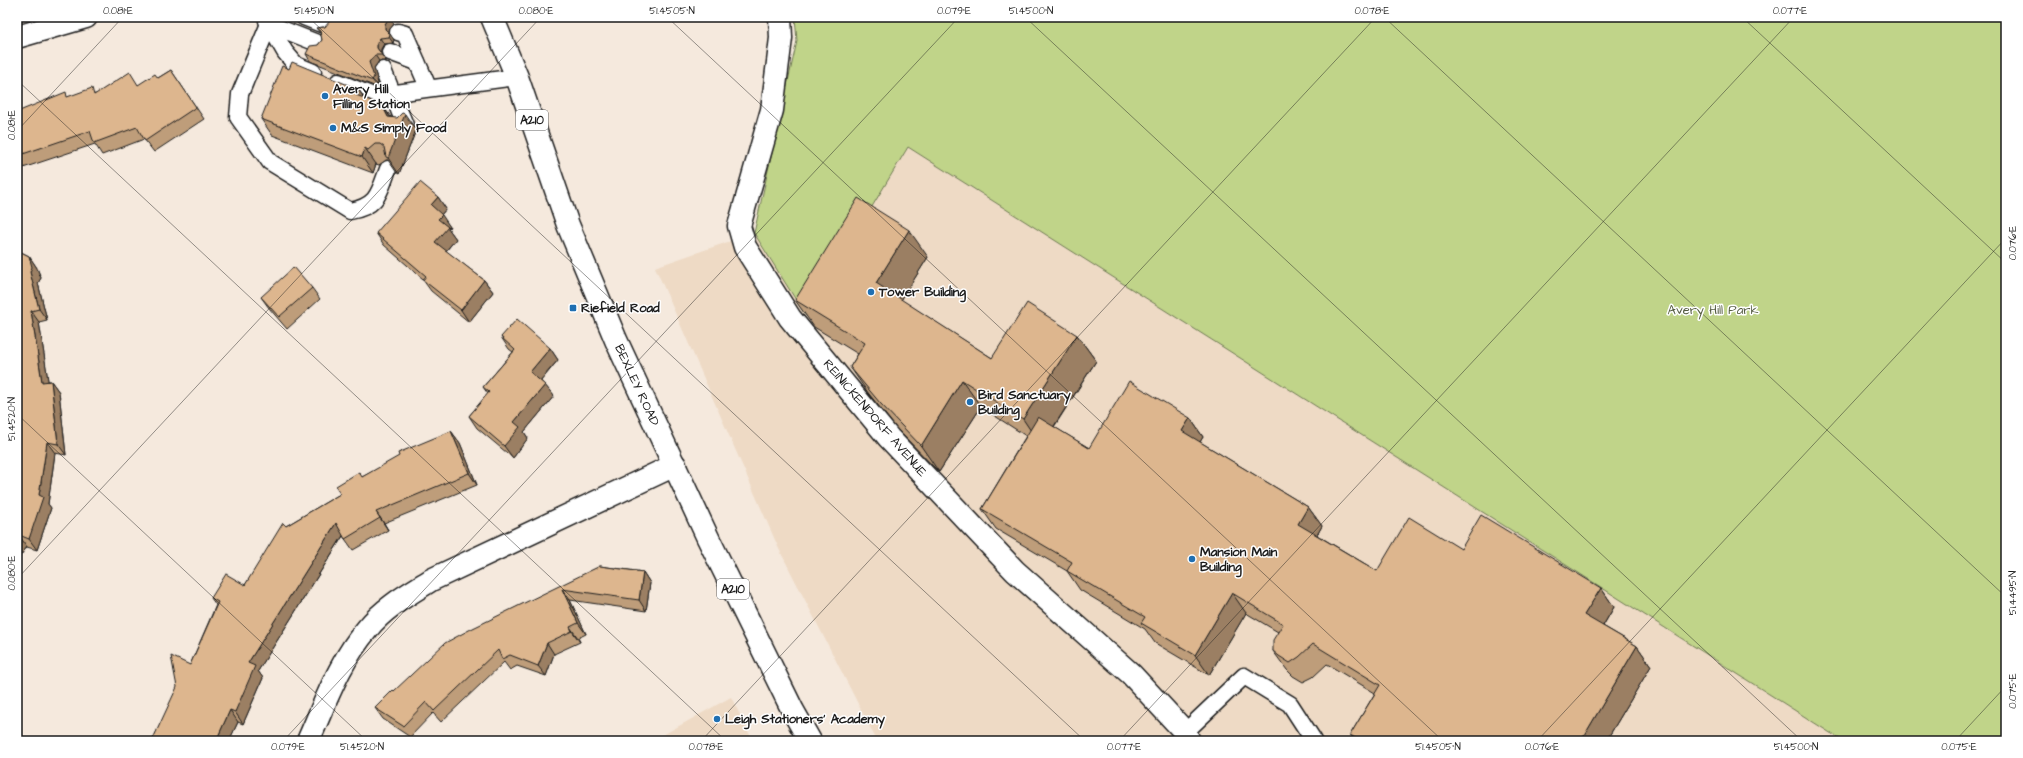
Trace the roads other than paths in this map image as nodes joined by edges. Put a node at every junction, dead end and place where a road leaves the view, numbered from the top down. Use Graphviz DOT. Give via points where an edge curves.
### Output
graph roads {
  1 [pos="86,17"];
  2 [pos="304,17"];
  3 [pos="492,17"];
  4 [pos="780,17"];
  5 [pos="267,20"];
  6 [pos="324,25"];
  7 [pos="398,32"];
  8 [pos="17,37"];
  9 [pos="317,44"];
  10 [pos="390,52"];
  11 [pos="417,62"];
  12 [pos="383,70"];
  13 [pos="517,77"];
  14 [pos="428,87"];
  15 [pos="392,93"];
  16 [pos="405,125"];
  17 [pos="388,169"];
  18 [pos="675,465"];
  19 [pos="1187,737"];
  20 [pos="308,741"];
  21 [pos="810,741"];
  22 [pos="1314,741"];
  1 -- 8 [label="street"];
  2 -- 6 [label="lane"];
  3 -- 13 [label="street, BEXLEY ROAD / A210"];
  4 -- 19 [label="street, REINICKENDORF AVENUE" via="781,38 772,110 739,226 745,247 790,318 889,438 1015,571 1131,674"];
  5 -- 9 [label="lane"];
  5 -- 15 [label="lane" via="285,52 296,65 373,96"];
  5 -- 17 [label="lane" via="240,94 238,117 270,162 350,211 364,208 377,199"];
  7 -- 11 [label="lane" via="405,34"];
  10 -- 11 [label="lane"];
  11 -- 14 [label="lane"];
  12 -- 15 [label="lane"];
  13 -- 14 [label="lane"];
  13 -- 18 [label="street, BEXLEY ROAD / A210" via="568,225 616,340"];
  14 -- 15 [label="lane"];
  15 -- 16 [label="lane"];
  18 -- 20 [label="street" via="431,580 397,600 368,627 347,657"];
  18 -- 21 [label="street, BEXLEY ROAD / A210" via="708,538"];
  19 -- 22 [label="lane" via="1244,676 1290,704"];
}
